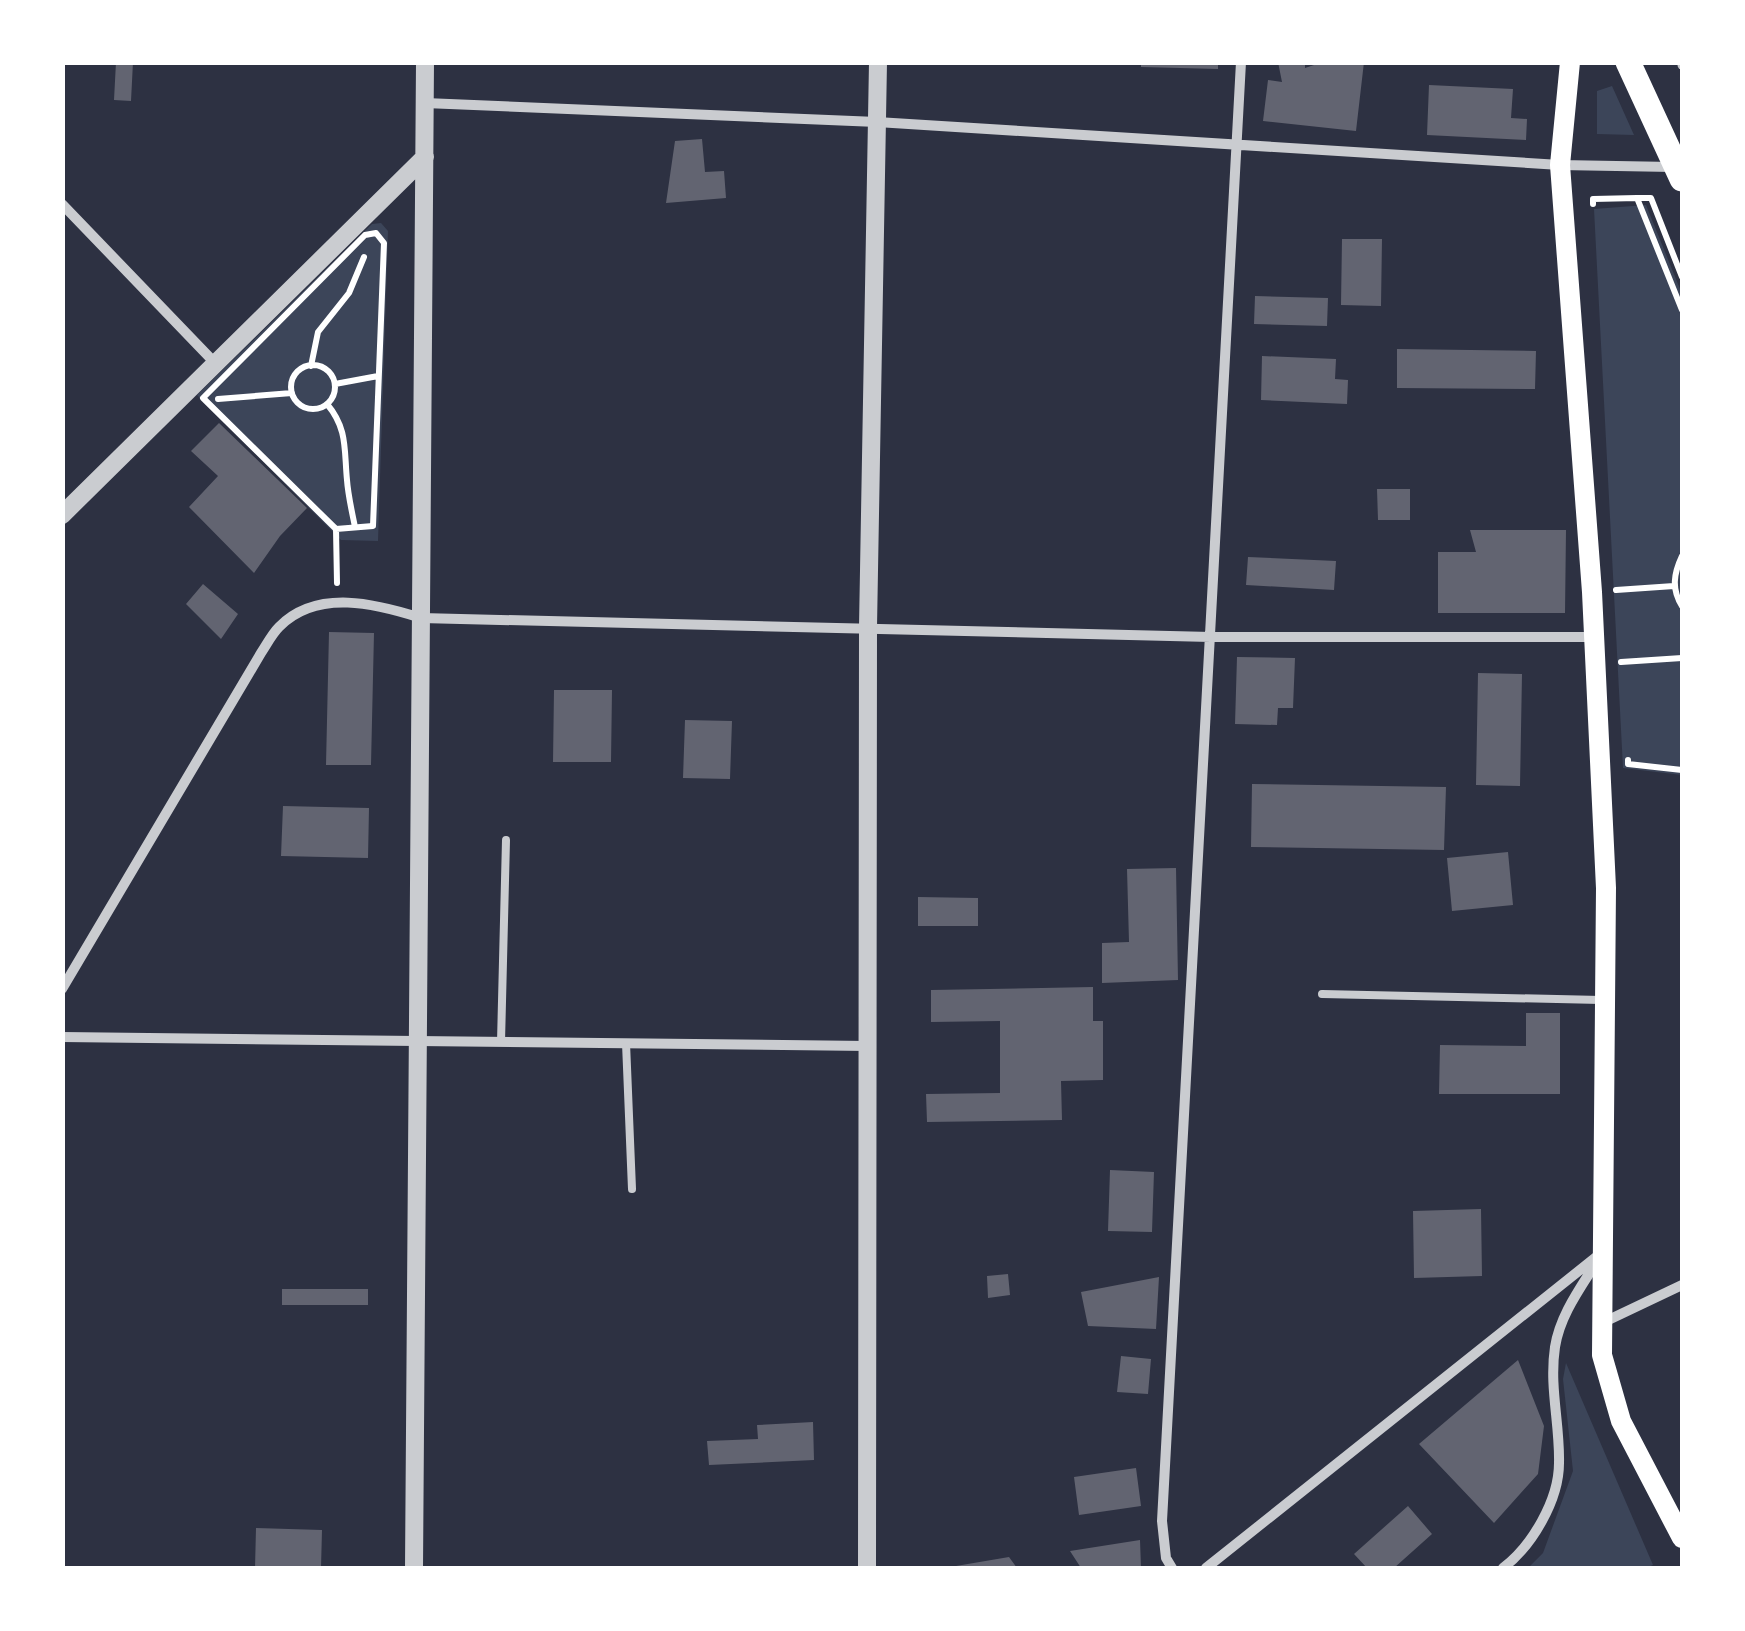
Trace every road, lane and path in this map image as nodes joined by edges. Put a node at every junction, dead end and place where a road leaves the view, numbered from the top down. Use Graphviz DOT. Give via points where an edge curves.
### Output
graph roads {
  1 [pos="425,62"];
  2 [pos="878,62"];
  3 [pos="1241,62"];
  4 [pos="1570,62"];
  5 [pos="1628,62"];
  6 [pos="425,103"];
  7 [pos="877,122"];
  8 [pos="1235,144"];
  9 [pos="425,157"];
  10 [pos="1560,165"];
  11 [pos="1680,173"];
  12 [pos="1637,198"];
  13 [pos="62,204"];
  14 [pos="1594,219"];
  15 [pos="376,233"];
  16 [pos="1682,276"];
  17 [pos="1682,310"];
  18 [pos="215,363"];
  19 [pos="312,366"];
  20 [pos="378,376"];
  21 [pos="335,384"];
  22 [pos="197,393"];
  23 [pos="292,393"];
  24 [pos="328,404"];
  25 [pos="62,514"];
  26 [pos="355,528"];
  27 [pos="336,529"];
  28 [pos="1682,556"];
  29 [pos="1616,570"];
  30 [pos="1674,586"];
  31 [pos="1617,590"];
  32 [pos="1592,592"];
  33 [pos="338,602"];
  34 [pos="1682,606"];
  35 [pos="1618,608"];
  36 [pos="422,618"];
  37 [pos="868,627"];
  38 [pos="1212,637"];
  39 [pos="1595,637"];
  40 [pos="1620,644"];
  41 [pos="1682,658"];
  42 [pos="1621,662"];
  43 [pos="1622,679"];
  44 [pos="1627,747"];
  45 [pos="1682,770"];
  46 [pos="506,840"];
  47 [pos="62,989"];
  48 [pos="1322,994"];
  49 [pos="1605,1000"];
  50 [pos="62,1037"];
  51 [pos="418,1041"];
  52 [pos="501,1042"];
  53 [pos="626,1043"];
  54 [pos="869,1046"];
  55 [pos="632,1189"];
  56 [pos="1602,1253"];
  57 [pos="1682,1285"];
  58 [pos="1601,1323"];
  59 [pos="1682,1538"];
  60 [pos="414,1568"];
  61 [pos="867,1568"];
  62 [pos="1172,1568"];
  63 [pos="1206,1568"];
  64 [pos="1503,1568"];
  1 -- 6 [label="street"];
  2 -- 7 [label="street"];
  3 -- 8 [label="street"];
  4 -- 10 [label="main road"];
  5 -- 11 [label="main road"];
  6 -- 7 [label="street"];
  6 -- 9 [label="street"];
  7 -- 8 [label="street"];
  7 -- 37 [label="street"];
  8 -- 10 [label="street"];
  8 -- 38 [label="street"];
  9 -- 18 [label="street"];
  9 -- 36 [label="street"];
  10 -- 11 [label="street"];
  10 -- 32 [label="main road"];
  12 -- 14 [label="path" via="1592,199"];
  12 -- 16 [label="path" via="1650,198"];
  12 -- 17 [label="path"];
  13 -- 18 [label="street"];
  15 -- 19 [label="path" via="349,294 318,332"];
  15 -- 20 [label="path" via="384,244"];
  15 -- 22 [label="path" via="365,235"];
  18 -- 22 [label="street"];
  19 -- 21 [label="path" via="328,370"];
  19 -- 23 [label="path" via="295,374"];
  20 -- 21 [label="path"];
  20 -- 26 [label="path" via="373,526"];
  21 -- 24 [label="path"];
  22 -- 23 [label="path"];
  22 -- 25 [label="street"];
  22 -- 27 [label="path"];
  23 -- 24 [label="path" via="304,407"];
  24 -- 26 [label="path" via="347,446"];
  26 -- 27 [label="path"];
  27 -- 33 [label="path"];
  28 -- 30 [label="path"];
  29 -- 31 [label="path"];
  30 -- 31 [label="path"];
  30 -- 34 [label="path"];
  31 -- 32 [label="path"];
  31 -- 35 [label="path"];
  32 -- 39 [label="main road"];
  33 -- 36 [label="street"];
  33 -- 47 [label="street" via="299,612 279,626"];
  36 -- 37 [label="street"];
  36 -- 51 [label="street"];
  37 -- 38 [label="street"];
  37 -- 54 [label="street"];
  38 -- 39 [label="street"];
  38 -- 62 [label="street" via="1162,1521"];
  39 -- 49 [label="main road"];
  40 -- 42 [label="path"];
  41 -- 42 [label="path"];
  42 -- 43 [label="path"];
  44 -- 45 [label="path" via="1628,764"];
  46 -- 52 [label="lane"];
  48 -- 49 [label="lane"];
  49 -- 56 [label="main road"];
  50 -- 51 [label="street"];
  51 -- 52 [label="street"];
  51 -- 60 [label="street"];
  52 -- 53 [label="street"];
  53 -- 54 [label="street"];
  53 -- 55 [label="lane"];
  54 -- 61 [label="street"];
  56 -- 58 [label="main road"];
  56 -- 63 [label="street"];
  56 -- 64 [label="street" via="1562,1320 1555,1347 1556,1482 1536,1532"];
  57 -- 58 [label="street"];
  58 -- 59 [label="main road" via="1602,1355 1621,1420"];
}
